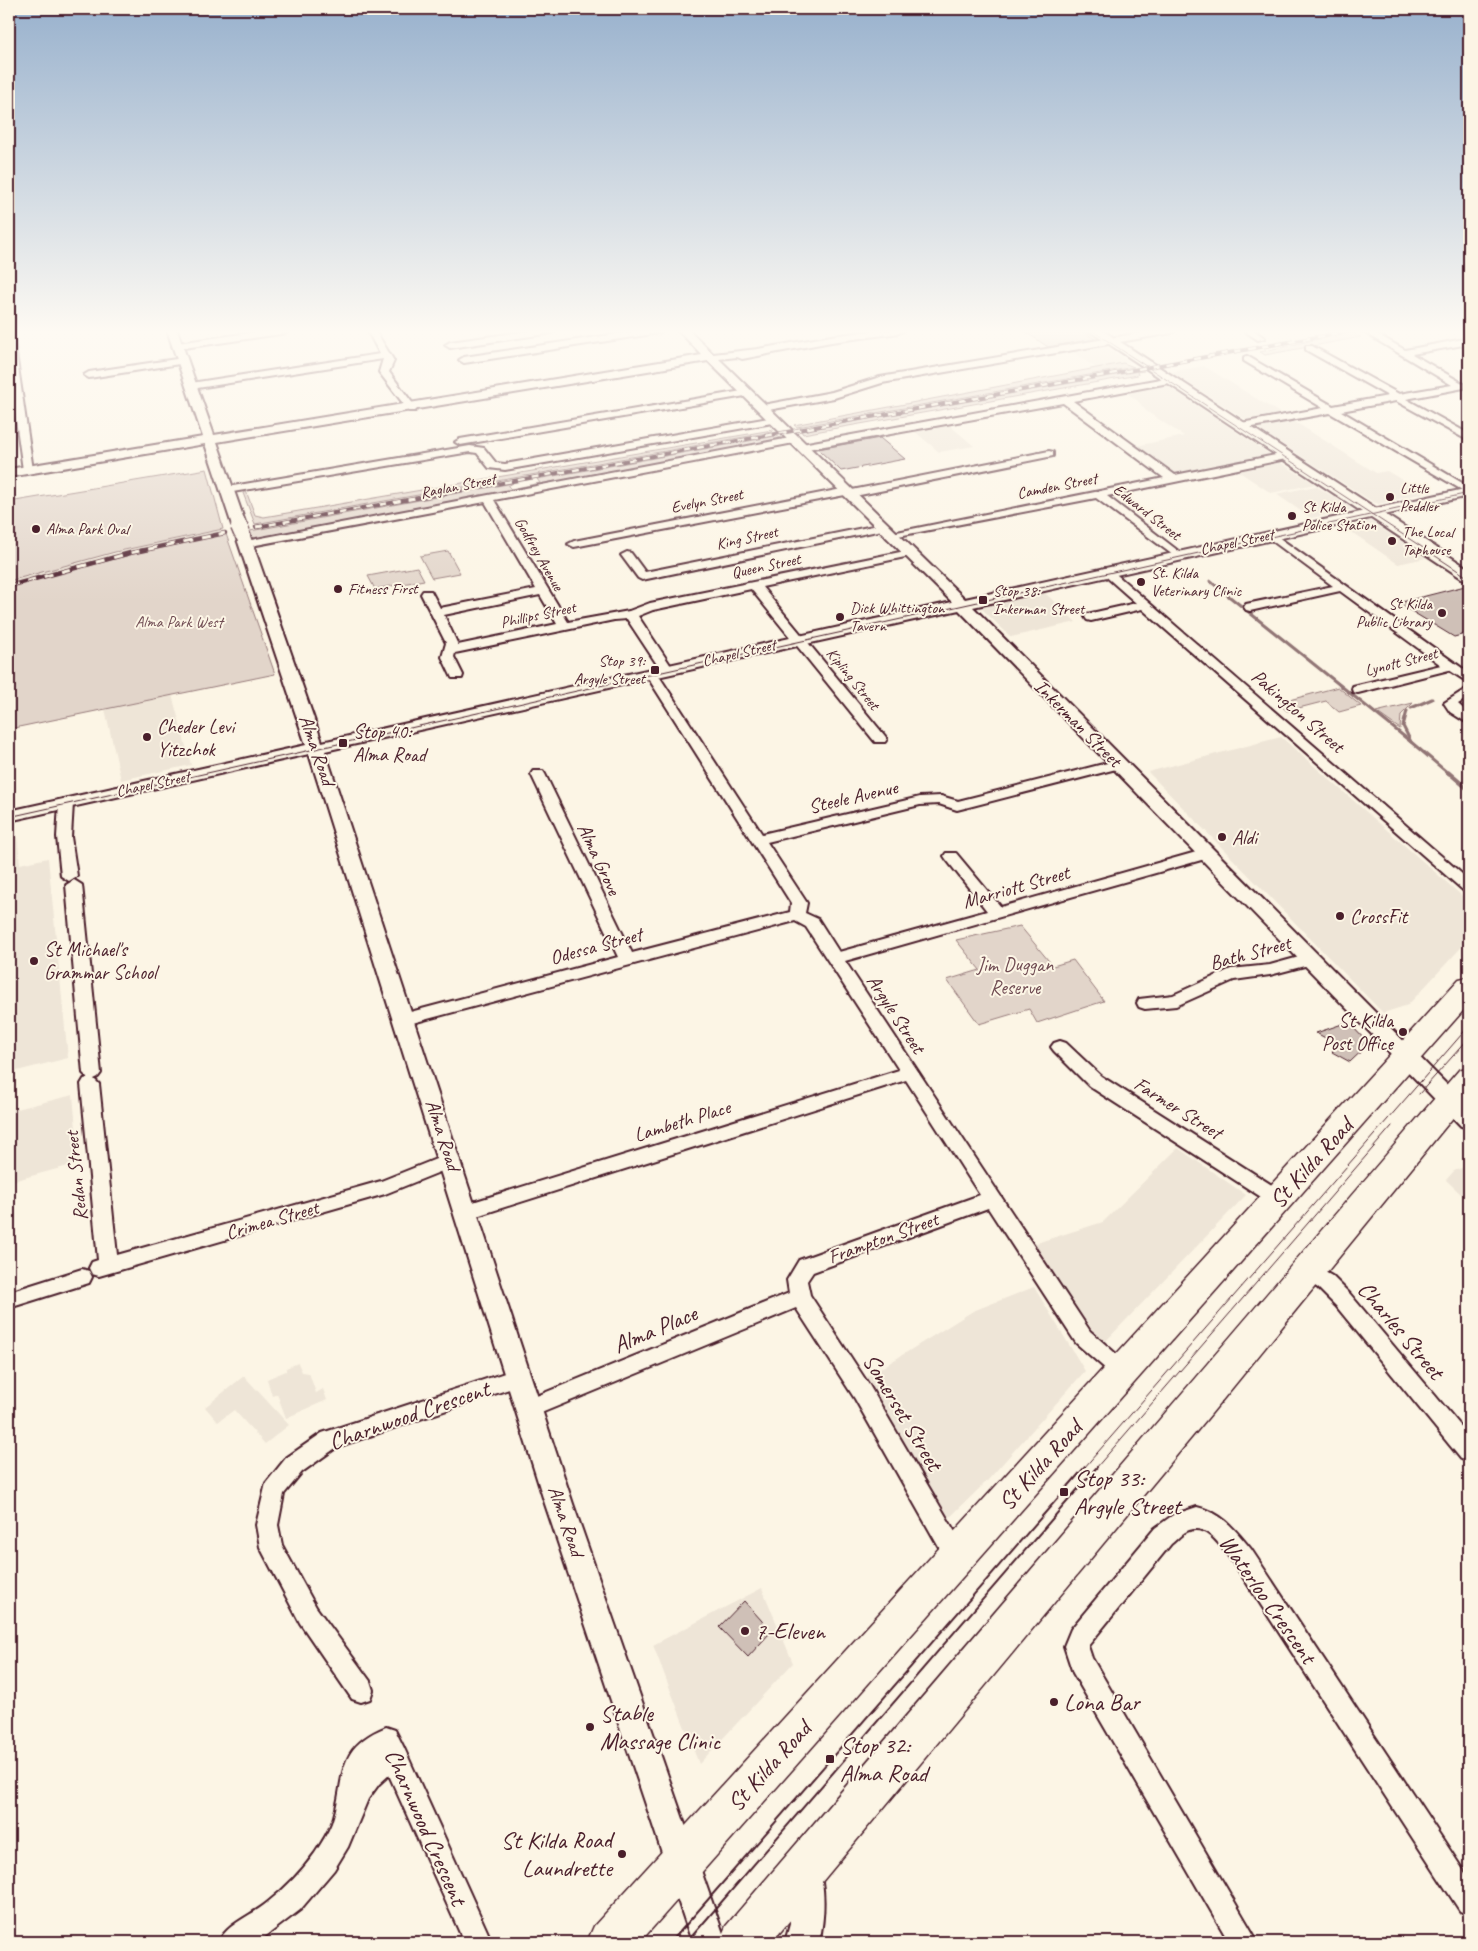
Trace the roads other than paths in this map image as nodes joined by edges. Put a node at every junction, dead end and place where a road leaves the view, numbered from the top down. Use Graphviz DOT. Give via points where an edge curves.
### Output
graph roads {
  1 [pos="20,421"];
  2 [pos="203,421"];
  3 [pos="332,421"];
  4 [pos="582,421"];
  5 [pos="768,421"];
  6 [pos="775,421"];
  7 [pos="935,421"];
  8 [pos="1093,421"];
  9 [pos="1234,421"];
  10 [pos="1268,421"];
  11 [pos="1352,421"];
  12 [pos="1439,421"];
  13 [pos="1241,426"];
  14 [pos="22,433"];
  15 [pos="9,435"];
  16 [pos="1469,438"];
  17 [pos="210,441"];
  18 [pos="799,443"];
  19 [pos="455,451"];
  20 [pos="1049,454"];
  21 [pos="1286,456"];
  22 [pos="28,470"];
  23 [pos="9,473"];
  24 [pos="1172,478"];
  25 [pos="227,490"];
  26 [pos="1469,491"];
  27 [pos="848,492"];
  28 [pos="1098,494"];
  29 [pos="487,497"];
  30 [pos="1373,512"];
  31 [pos="888,531"];
  32 [pos="243,534"];
  33 [pos="1271,534"];
  34 [pos="574,544"];
  35 [pos="910,553"];
  36 [pos="627,555"];
  37 [pos="1177,555"];
  38 [pos="1106,571"];
  39 [pos="1469,576"];
  40 [pos="754,585"];
  41 [pos="1343,587"];
  42 [pos="542,591"];
  43 [pos="427,594"];
  44 [pos="961,604"];
  45 [pos="1145,605"];
  46 [pos="1250,607"];
  47 [pos="436,612"];
  48 [pos="631,616"];
  49 [pos="1091,617"];
  50 [pos="564,626"];
  51 [pos="799,640"];
  52 [pos="451,650"];
  53 [pos="1451,666"];
  54 [pos="659,671"];
  55 [pos="457,675"];
  56 [pos="1469,679"];
  57 [pos="1358,690"];
  58 [pos="1469,691"];
  59 [pos="1469,720"];
  60 [pos="880,739"];
  61 [pos="316,747"];
  62 [pos="1119,764"];
  63 [pos="538,774"];
  64 [pos="60,804"];
  65 [pos="9,816"];
  66 [pos="758,840"];
  67 [pos="1207,854"];
  68 [pos="951,856"];
  69 [pos="1467,885"];
  70 [pos="998,914"];
  71 [pos="797,915"];
  72 [pos="626,959"];
  73 [pos="835,959"];
  74 [pos="1310,959"];
  75 [pos="1469,986"];
  76 [pos="1145,1003"];
  77 [pos="405,1019"];
  78 [pos="1060,1047"];
  79 [pos="1406,1058"];
  80 [pos="909,1073"];
  81 [pos="1463,1099"];
  82 [pos="453,1166"];
  83 [pos="991,1199"];
  84 [pos="1279,1199"];
  85 [pos="467,1211"];
  86 [pos="96,1270"];
  87 [pos="1307,1270"];
  88 [pos="800,1297"];
  89 [pos="9,1300"];
  90 [pos="1123,1372"];
  91 [pos="520,1377"];
  92 [pos="530,1409"];
  93 [pos="1469,1452"];
  94 [pos="957,1557"];
  95 [pos="361,1690"];
  96 [pos="682,1862"];
  97 [pos="805,1866"];
  98 [pos="1469,1902"];
  99 [pos="233,1942"];
  100 [pos="478,1942"];
  101 [pos="610,1942"];
  102 [pos="709,1942"];
  103 [pos="742,1942"];
  104 [pos="802,1942"];
  105 [pos="1244,1942"];
  1 -- 14 [label="street"];
  2 -- 17 [label="street, Alma Road"];
  3 -- 17 [label="street"];
  4 -- 19 [label="street" via="458,442 452,446"];
  5 -- 19 [label="street" via="505,467 493,466 478,449"];
  6 -- 18 [label="street, Inkerman Street"];
  7 -- 18 [label="street, Raglan Street"];
  8 -- 24 [label="street"];
  9 -- 13 [label="main road"];
  10 -- 13 [label="street"];
  11 -- 26 [label="street"];
  12 -- 16 [label="street"];
  13 -- 21 [label="main road"];
  14 -- 15 [label="street"];
  14 -- 22 [label="street"];
  17 -- 22 [label="street"];
  17 -- 25 [label="street, Alma Road"];
  18 -- 27 [label="street, Inkerman Street"];
  18 -- 29 [label="street, Raglan Street"];
  19 -- 25 [label="street"];
  20 -- 27 [label="street, Evelyn Street"];
  21 -- 24 [label="street, Camden Street"];
  21 -- 30 [label="main road"];
  22 -- 23 [label="street"];
  24 -- 28 [label="street, Camden Street"];
  25 -- 32 [label="street, Alma Road"];
  26 -- 30 [label="street, Chapel Street"];
  27 -- 31 [label="street, Inkerman Street"];
  27 -- 34 [label="street, Evelyn Street"];
  28 -- 31 [label="street, Camden Street"];
  28 -- 37 [label="street, Edward Street"];
  29 -- 32 [label="street, Raglan Street"];
  29 -- 42 [label="street, Godfrey Avenue"];
  30 -- 33 [label="street, Chapel Street"];
  30 -- 39 [label="main road"];
  31 -- 35 [label="street, Inkerman Street"];
  31 -- 36 [label="street, King Street" via="642,576"];
  32 -- 61 [label="street, Alma Road"];
  33 -- 37 [label="street, Chapel Street"];
  33 -- 41 [label="street"];
  35 -- 40 [label="street, Queen Street"];
  35 -- 44 [label="street, Inkerman Street"];
  37 -- 38 [label="street, Chapel Street"];
  38 -- 44 [label="street, Chapel Street"];
  38 -- 45 [label="street, Pakington Street"];
  40 -- 48 [label="street, Queen Street" via="650,608"];
  40 -- 51 [label="street, Kipling Street"];
  41 -- 46 [label="street"];
  41 -- 53 [label="street"];
  42 -- 47 [label="street"];
  42 -- 50 [label="street, Godfrey Avenue"];
  43 -- 47 [label="street"];
  44 -- 51 [label="street, Chapel Street"];
  44 -- 62 [label="street, Inkerman Street"];
  45 -- 49 [label="street"];
  45 -- 69 [label="street, Pakington Street"];
  47 -- 52 [label="street" via="450,638"];
  48 -- 50 [label="street, Phillips Street" via="620,614"];
  48 -- 54 [label="street"];
  50 -- 52 [label="street, Phillips Street"];
  51 -- 54 [label="street, Chapel Street"];
  51 -- 60 [label="street, Kipling Street"];
  52 -- 55 [label="street" via="448,657"];
  53 -- 56 [label="street"];
  53 -- 57 [label="street, Lynott Street"];
  54 -- 61 [label="street, Chapel Street"];
  54 -- 66 [label="street"];
  58 -- 59 [label="street" via="1451,702"];
  61 -- 64 [label="street, Chapel Street"];
  61 -- 77 [label="street, Alma Road"];
  62 -- 66 [label="street, Steele Avenue" via="958,806 941,800 920,801"];
  62 -- 67 [label="street, Inkerman Street"];
  63 -- 72 [label="street, Alma Grove"];
  64 -- 65 [label="street, Chapel Street"];
  64 -- 86 [label="street, Redan Street" via="91,1078"];
  66 -- 71 [label="street" via="799,902"];
  67 -- 70 [label="street, Marriott Street"];
  67 -- 74 [label="street, Inkerman Street"];
  68 -- 70 [label="street"];
  70 -- 73 [label="street, Marriott Street"];
  71 -- 72 [label="street, Odessa Street"];
  71 -- 73 [label="street, Argyle Street" via="812,923"];
  72 -- 77 [label="street, Odessa Street"];
  73 -- 80 [label="street, Argyle Street"];
  74 -- 76 [label="street, Bath Street" via="1231,976 1184,998"];
  74 -- 79 [label="street, Inkerman Street"];
  75 -- 79 [label="highway, St Kilda Road"];
  77 -- 82 [label="street, Alma Road"];
  78 -- 84 [label="street, Farmer Street" via="1095,1081"];
  79 -- 81 [label="street, Inkerman Street"];
  79 -- 84 [label="highway, St Kilda Road"];
  80 -- 83 [label="street, Argyle Street"];
  80 -- 85 [label="street, Lambeth Place"];
  81 -- 87 [label="highway"];
  82 -- 85 [label="street, Alma Road"];
  82 -- 86 [label="street, Crimea Street" via="160,1252 118,1268"];
  83 -- 88 [label="street, Frampton Street" via="806,1266 797,1280"];
  83 -- 90 [label="street, Argyle Street" via="1083,1336"];
  84 -- 90 [label="highway, St Kilda Road"];
  85 -- 91 [label="street, Alma Road"];
  86 -- 89 [label="street, Crimea Street"];
  87 -- 93 [label="street, Charles Street" via="1335,1291"];
  87 -- 97 [label="highway"];
  88 -- 92 [label="street, Alma Place"];
  88 -- 94 [label="street, Somerset Street" via="862,1392"];
  90 -- 94 [label="highway, St Kilda Road"];
  91 -- 92 [label="street, Alma Road"];
  91 -- 95 [label="street, Charnwood Crescent" via="330,1440 294,1465 274,1490 267,1524 271,1547 308,1615"];
  92 -- 96 [label="street, Alma Road"];
  94 -- 96 [label="highway, St Kilda Road"];
  96 -- 101 [label="highway, St Kilda Road"];
  96 -- 102 [label="street, Alma Road"];
  97 -- 103 [label="highway"];
  97 -- 104 [label="street" via="807,1924"];
  98 -- 105 [label="street, Waterloo Crescent" via="1243,1557 1218,1527 1207,1520 1188,1518 1164,1536 1091,1622 1079,1637 1076,1653"];
  99 -- 100 [label="street, Charnwood Crescent" via="271,1917 298,1894 318,1870 334,1847 368,1776 391,1748"];
}
